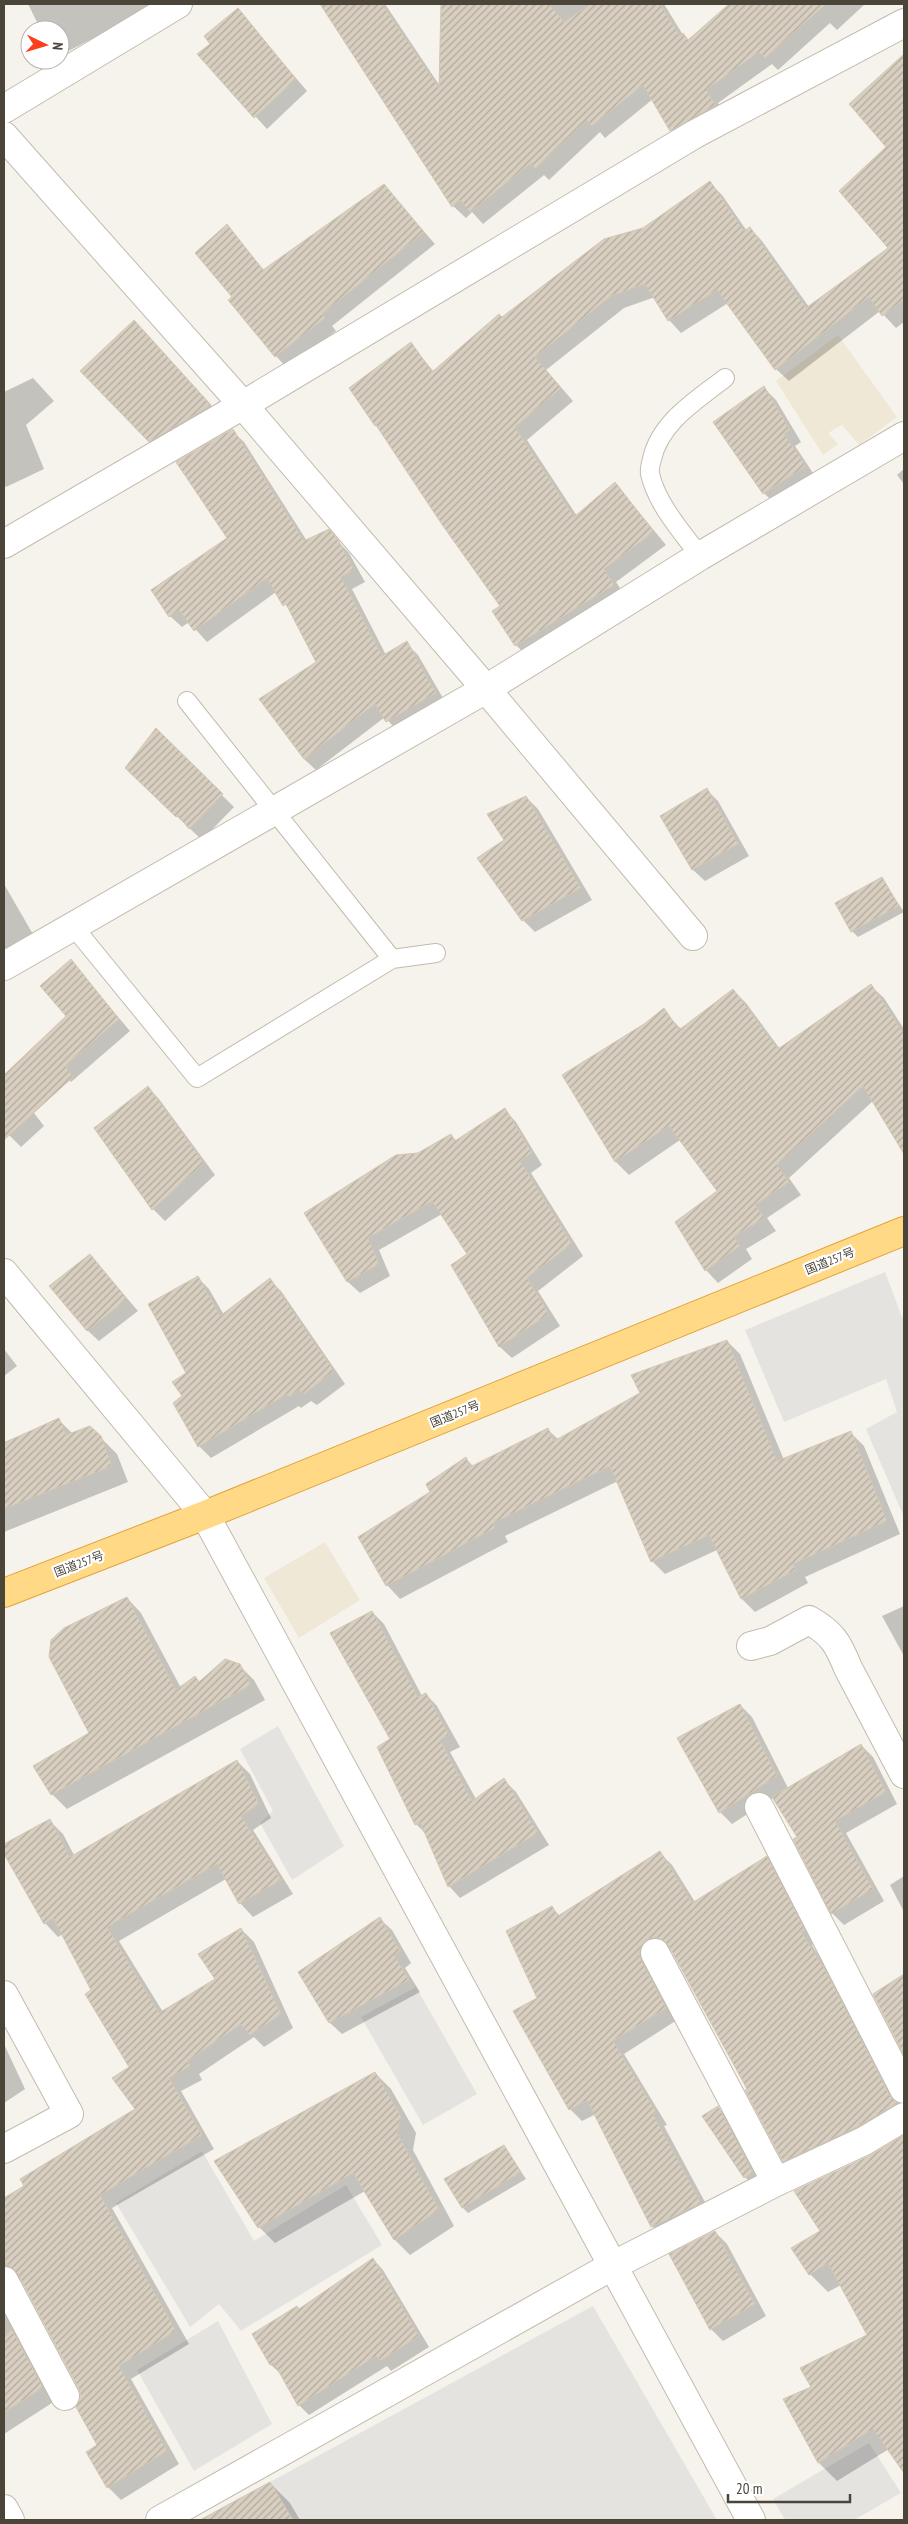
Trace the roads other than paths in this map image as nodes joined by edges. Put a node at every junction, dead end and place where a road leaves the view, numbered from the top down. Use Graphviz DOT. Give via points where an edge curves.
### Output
graph roads {
  1 [pos="178,4"];
  2 [pos="904,23"];
  3 [pos="4,109"];
  4 [pos="4,136"];
  5 [pos="726,378"];
  6 [pos="243,405"];
  7 [pos="904,436"];
  8 [pos="4,544"];
  9 [pos="700,556"];
  10 [pos="486,689"];
  11 [pos="187,701"];
  12 [pos="274,811"];
  13 [pos="73,926"];
  14 [pos="693,936"];
  15 [pos="436,953"];
  16 [pos="392,960"];
  17 [pos="4,966"];
  18 [pos="904,1231"];
  19 [pos="4,1273"];
  20 [pos="205,1515"];
  21 [pos="4,1593"];
  22 [pos="751,1646"];
  23 [pos="904,1774"];
  24 [pos="759,1807"];
  25 [pos="654,1953"];
  26 [pos="4,1995"];
  27 [pos="904,2089"];
  28 [pos="904,2117"];
  29 [pos="4,2149"];
  30 [pos="776,2182"];
  31 [pos="612,2266"];
  32 [pos="4,2281"];
  33 [pos="65,2396"];
  34 [pos="4,2509"];
  35 [pos="10,2520"];
  36 [pos="160,2520"];
  37 [pos="752,2520"];
  1 -- 3 [label="street"];
  2 -- 6 [label="street" via="695,134"];
  4 -- 6 [label="street"];
  5 -- 9 [label="lane" via="678,414 655,447 649,472 674,522"];
  6 -- 8 [label="street"];
  6 -- 10 [label="street"];
  7 -- 9 [label="street"];
  9 -- 10 [label="street"];
  10 -- 12 [label="street"];
  10 -- 14 [label="street"];
  11 -- 12 [label="lane"];
  12 -- 13 [label="street"];
  12 -- 16 [label="lane"];
  13 -- 16 [label="lane" via="197,1078"];
  13 -- 17 [label="street"];
  15 -- 16 [label="lane"];
  18 -- 20 [label="highway, 国道257号"];
  19 -- 20 [label="street"];
  20 -- 21 [label="highway, 国道257号"];
  20 -- 31 [label="street"];
  22 -- 23 [label="street" via="770,1641 809,1620 827,1630 841,1649"];
  24 -- 27 [label="street"];
  25 -- 30 [label="street"];
  26 -- 29 [label="street" via="69,2114"];
  28 -- 30 [label="street" via="864,2141"];
  30 -- 31 [label="street"];
  31 -- 36 [label="street"];
  31 -- 37 [label="street"];
  32 -- 33 [label="street"];
  34 -- 35 [label="street"];
}
